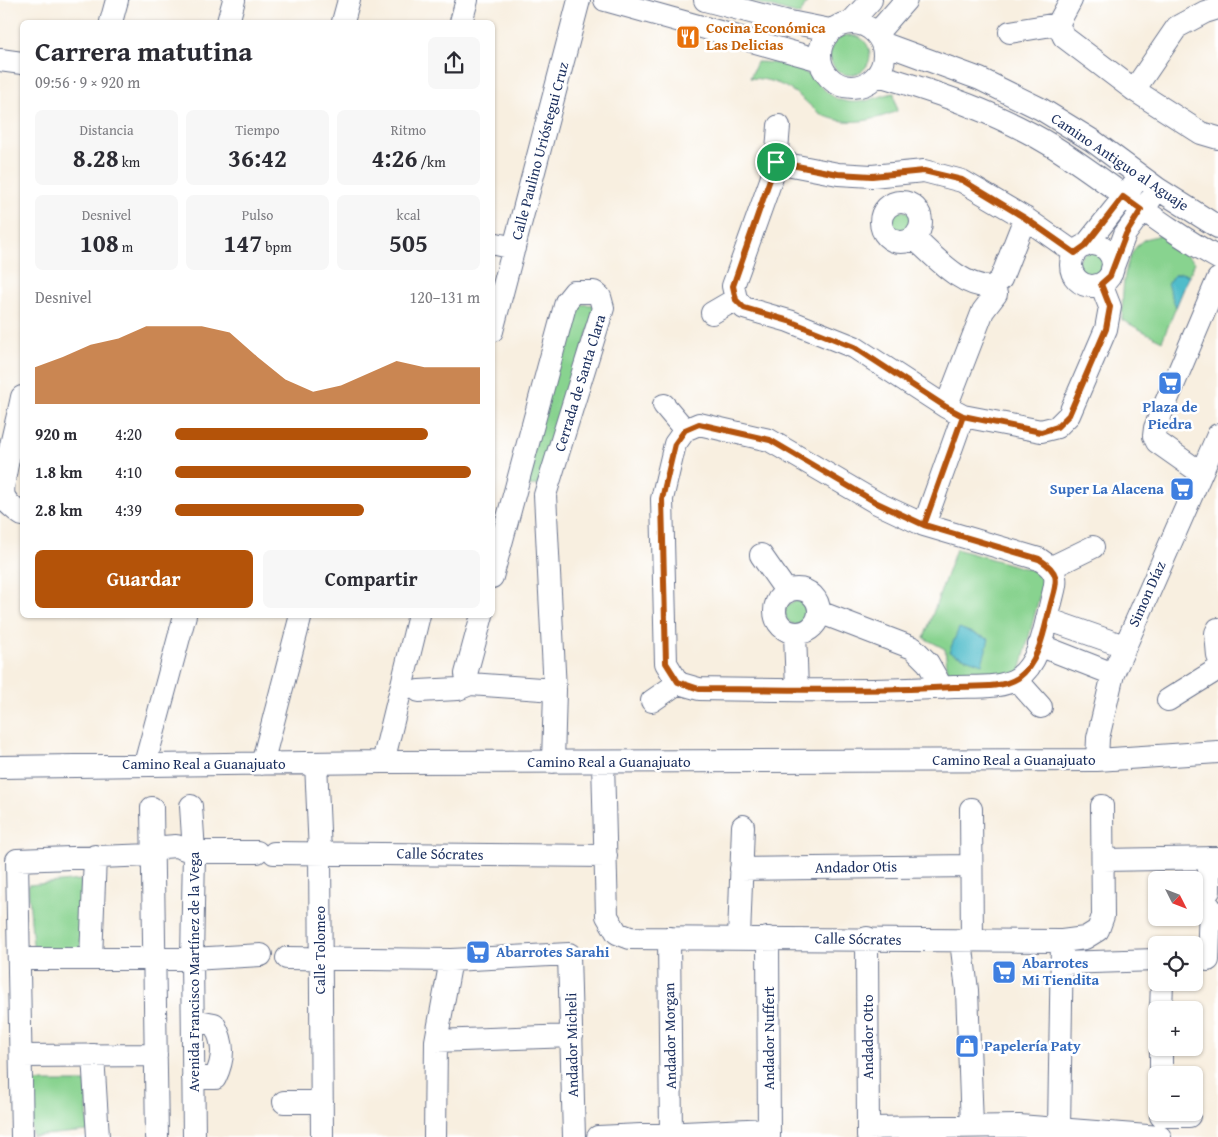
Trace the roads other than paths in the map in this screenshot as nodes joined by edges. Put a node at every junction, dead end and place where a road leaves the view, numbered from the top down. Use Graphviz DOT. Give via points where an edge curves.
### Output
graph roads {
  1 [pos="117,0"];
  2 [pos="234,0"];
  3 [pos="349,0"];
  4 [pos="467,0"];
  5 [pos="579,0"];
  6 [pos="605,0"];
  7 [pos="705,0"];
  8 [pos="871,0"];
  9 [pos="906,0"];
  10 [pos="1071,0"];
  11 [pos="1211,10"];
  12 [pos="112,20"];
  13 [pos="229,20"];
  14 [pos="344,20"];
  15 [pos="462,20"];
  16 [pos="1058,24"];
  17 [pos="841,26"];
  18 [pos="1010,32"];
  19 [pos="880,38"];
  20 [pos="0,60"];
  21 [pos="820,60"];
  22 [pos="20,63"];
  23 [pos="878,75"];
  24 [pos="1134,90"];
  25 [pos="779,126"];
  26 [pos="1218,138"];
  27 [pos="776,162"];
  28 [pos="1140,176"];
  29 [pos="1158,189"];
  30 [pos="1132,204"];
  31 [pos="1025,218"];
  32 [pos="1218,226"];
  33 [pos="914,238"];
  34 [pos="495,244"];
  35 [pos="514,248"];
  36 [pos="1080,249"];
  37 [pos="1218,258"];
  38 [pos="1106,277"];
  39 [pos="1218,279"];
  40 [pos="996,296"];
  41 [pos="736,300"];
  42 [pos="712,313"];
  43 [pos="495,320"];
  44 [pos="664,405"];
  45 [pos="20,406"];
  46 [pos="955,412"];
  47 [pos="685,430"];
  48 [pos="1218,435"];
  49 [pos="1201,473"];
  50 [pos="517,489"];
  51 [pos="545,495"];
  52 [pos="20,513"];
  53 [pos="924,525"];
  54 [pos="1093,547"];
  55 [pos="761,555"];
  56 [pos="495,566"];
  57 [pos="1052,567"];
  58 [pos="787,592"];
  59 [pos="819,612"];
  60 [pos="184,618"];
  61 [pos="301,618"];
  62 [pos="418,618"];
  63 [pos="481,618"];
  64 [pos="1047,619"];
  65 [pos="1218,629"];
  66 [pos="795,633"];
  67 [pos="1040,645"];
  68 [pos="1124,646"];
  69 [pos="1218,656"];
  70 [pos="1218,669"];
  71 [pos="1113,674"];
  72 [pos="1016,679"];
  73 [pos="678,682"];
  74 [pos="470,684"];
  75 [pos="942,688"];
  76 [pos="555,690"];
  77 [pos="797,690"];
  78 [pos="420,692"];
  79 [pos="1168,700"];
  80 [pos="652,701"];
  81 [pos="1041,707"];
  82 [pos="1218,752"];
  83 [pos="1096,760"];
  84 [pos="383,762"];
  85 [pos="553,762"];
  86 [pos="603,762"];
  87 [pos="316,763"];
  88 [pos="145,764"];
  89 [pos="262,764"];
  90 [pos="0,767"];
  91 [pos="191,806"];
  92 [pos="1102,806"];
  93 [pos="152,808"];
  94 [pos="970,809"];
  95 [pos="742,826"];
  96 [pos="194,852"];
  97 [pos="320,853"];
  98 [pos="152,855"];
  99 [pos="95,856"];
  100 [pos="606,856"];
  101 [pos="1213,858"];
  102 [pos="1103,860"];
  103 [pos="971,866"];
  104 [pos="741,869"];
  105 [pos="669,938"];
  106 [pos="739,938"];
  107 [pos="768,938"];
  108 [pos="867,938"];
  109 [pos="966,941"];
  110 [pos="1062,952"];
  111 [pos="261,955"];
  112 [pos="287,958"];
  113 [pos="320,958"];
  114 [pos="19,959"];
  115 [pos="92,959"];
  116 [pos="154,959"];
  117 [pos="192,959"];
  118 [pos="1148,959"];
  119 [pos="451,960"];
  120 [pos="1206,960"];
  121 [pos="572,1036"];
  122 [pos="436,1040"];
  123 [pos="93,1055"];
  124 [pos="156,1055"];
  125 [pos="21,1056"];
  126 [pos="284,1102"];
  127 [pos="322,1102"];
  128 [pos="1174,1121"];
  129 [pos="1160,1126"];
  130 [pos="963,1129"];
  131 [pos="1059,1129"];
  132 [pos="868,1132"];
  133 [pos="1019,1132"];
  134 [pos="769,1133"];
  135 [pos="671,1134"];
  136 [pos="633,1136"];
  137 [pos="22,1137"];
  138 [pos="98,1137"];
  139 [pos="157,1137"];
  140 [pos="194,1137"];
  141 [pos="322,1137"];
  142 [pos="435,1137"];
  143 [pos="574,1137"];
  144 [pos="598,1137"];
  1 -- 12 [label="street"];
  2 -- 13 [label="street"];
  3 -- 14 [label="street"];
  4 -- 15 [label="street"];
  5 -- 35 [label="street, Calle Paulino Urióstegui Cruz"];
  6 -- 21 [label="street"];
  7 -- 17 [label="street" via="785,22"];
  8 -- 17 [label="street"];
  9 -- 19 [label="street"];
  10 -- 16 [label="street"];
  11 -- 24 [label="street" via="1177,27"];
  16 -- 18 [label="street"];
  16 -- 24 [label="street" via="1064,37"];
  17 -- 19 [label="street" via="861,23"];
  17 -- 21 [label="street" via="824,38"];
  19 -- 23 [label="street" via="884,54"];
  19 -- 28 [label="street, Camino Antiguo al Aguaje" via="980,79 1040,109 1093,141"];
  20 -- 22 [label="street"];
  21 -- 23 [label="street" via="823,70 838,84 860,86"];
  23 -- 30 [label="street, Camino Antiguo al Aguaje" via="994,114 1054,147"];
  24 -- 26 [label="street" via="1201,133"];
  25 -- 27 [label="street"];
  27 -- 31 [label="street" via="838,174 872,176 924,171 962,180"];
  27 -- 41 [label="street" via="733,286"];
  28 -- 29 [label="street, Camino Antiguo al Aguaje"];
  28 -- 30 [label="street"];
  29 -- 30 [label="street"];
  29 -- 32 [label="street, Camino Antiguo al Aguaje"];
  30 -- 36 [label="street"];
  30 -- 37 [label="street, Camino Antiguo al Aguaje" via="1186,241"];
  30 -- 38 [label="street" via="1126,234"];
  31 -- 36 [label="street"];
  31 -- 40 [label="street"];
  33 -- 40 [label="street" via="947,268"];
  34 -- 35 [label="street"];
  35 -- 43 [label="street, Calle Paulino Urióstegui Cruz"];
  36 -- 38 [label="street" via="1097,245 1103,248 1111,257"];
  36 -- 38 [label="street" via="1071,270 1078,281 1089,286"];
  38 -- 46 [label="street" via="1110,307 1106,329 1069,415 1057,427 1041,432"];
  39 -- 49 [label="street" via="1154,436 1157,442"];
  40 -- 46 [label="street" via="983,311"];
  41 -- 42 [label="street"];
  41 -- 46 [label="street" via="744,308 789,321 854,347"];
  44 -- 47 [label="street"];
  45 -- 52 [label="street" via="3,494"];
  46 -- 53 [label="street"];
  47 -- 53 [label="street" via="699,424 770,440 877,503"];
  47 -- 73 [label="street" via="675,444 662,499 666,663"];
  48 -- 49 [label="street, Simon Díaz"];
  49 -- 68 [label="street, Simon Díaz"];
  50 -- 51 [label="street"];
  50 -- 51 [label="street, Cerrada de Santa Clara" via="566,302 574,292 594,292 600,297 603,308"];
  50 -- 56 [label="street, Cerrada de Santa Clara"];
  51 -- 76 [label="street, Cerrada de Santa Clara"];
  53 -- 57 [label="street" via="1039,559"];
  54 -- 57 [label="street"];
  55 -- 58 [label="street"];
  57 -- 64 [label="street" via="1056,579"];
  58 -- 59 [label="street" via="809,593"];
  58 -- 66 [label="street" via="777,602 775,617 783,628"];
  59 -- 66 [label="street" via="814,625 802,633"];
  59 -- 75 [label="street" via="913,648 928,662"];
  60 -- 88 [label="street"];
  61 -- 89 [label="street"];
  62 -- 84 [label="street"];
  63 -- 74 [label="street" via="466,674"];
  64 -- 67 [label="street"];
  64 -- 68 [label="street"];
  65 -- 69 [label="street"];
  66 -- 77 [label="street"];
  67 -- 71 [label="street"];
  67 -- 72 [label="street" via="1030,666"];
  68 -- 71 [label="street, Simon Díaz"];
  70 -- 79 [label="street"];
  71 -- 83 [label="street, Simon Díaz"];
  72 -- 75 [label="street" via="998,685"];
  72 -- 81 [label="street"];
  73 -- 77 [label="street" via="699,689"];
  73 -- 80 [label="street"];
  74 -- 76 [label="street"];
  74 -- 78 [label="street" via="458,689"];
  75 -- 77 [label="street"];
  76 -- 85 [label="street, Cerrada de Santa Clara"];
  82 -- 83 [label="street, Camino Real a Guanajuato"];
  83 -- 86 [label="street, Camino Real a Guanajuato"];
  84 -- 85 [label="street, Camino Real a Guanajuato"];
  84 -- 87 [label="street, Camino Real a Guanajuato"];
  85 -- 86 [label="street, Camino Real a Guanajuato"];
  86 -- 100 [label="street"];
  87 -- 89 [label="street, Camino Real a Guanajuato"];
  87 -- 97 [label="street, Calle Tolomeo"];
  88 -- 89 [label="street, Camino Real a Guanajuato"];
  88 -- 90 [label="street, Camino Real a Guanajuato"];
  91 -- 96 [label="street, Avenida Francisco Martínez de la Vega"];
  92 -- 102 [label="street"];
  93 -- 98 [label="street"];
  94 -- 103 [label="street"];
  95 -- 104 [label="street"];
  96 -- 97 [label="street, Calle Sócrates"];
  96 -- 98 [label="street, Calle Sócrates" via="176,846 163,847"];
  96 -- 117 [label="street, Avenida Francisco Martínez de la Vega"];
  97 -- 100 [label="street, Calle Sócrates"];
  97 -- 113 [label="street, Calle Tolomeo"];
  98 -- 99 [label="street, Calle Sócrates"];
  98 -- 116 [label="street"];
  99 -- 114 [label="street, Calle Sócrates" via="17,860"];
  99 -- 115 [label="street"];
  100 -- 105 [label="street, Calle Sócrates" via="607,916 617,933 630,938"];
  101 -- 102 [label="street"];
  101 -- 120 [label="street"];
  102 -- 110 [label="street, Calle Sócrates" via="1103,916 1098,930"];
  103 -- 104 [label="street, Andador Otis"];
  103 -- 109 [label="street"];
  104 -- 106 [label="street"];
  105 -- 106 [label="street, Calle Sócrates"];
  105 -- 135 [label="street, Andador Morgan"];
  106 -- 107 [label="street, Calle Sócrates"];
  107 -- 108 [label="street, Calle Sócrates"];
  107 -- 134 [label="street, Andador Nuffert"];
  108 -- 109 [label="street, Calle Sócrates"];
  108 -- 132 [label="street, Andador Otto"];
  109 -- 110 [label="street, Calle Sócrates"];
  109 -- 130 [label="street"];
  110 -- 118 [label="street"];
  110 -- 131 [label="street"];
  111 -- 117 [label="street"];
  112 -- 113 [label="street"];
  113 -- 119 [label="street"];
  113 -- 127 [label="street, Calle Tolomeo"];
  114 -- 115 [label="street"];
  114 -- 125 [label="street"];
  115 -- 116 [label="street"];
  116 -- 117 [label="street"];
  116 -- 124 [label="street"];
  117 -- 140 [label="street, Avenida Francisco Martínez de la Vega"];
  119 -- 121 [label="street, Andador Micheli" via="570,954"];
  119 -- 122 [label="street"];
  121 -- 122 [label="street"];
  121 -- 143 [label="street, Andador Micheli"];
  122 -- 142 [label="street"];
  123 -- 124 [label="street"];
  123 -- 125 [label="street"];
  123 -- 138 [label="street"];
  124 -- 139 [label="street"];
  125 -- 137 [label="street"];
  126 -- 127 [label="street"];
  127 -- 141 [label="street, Calle Tolomeo"];
  128 -- 129 [label="street"];
  129 -- 131 [label="street"];
  130 -- 132 [label="street"];
  130 -- 133 [label="street"];
  131 -- 133 [label="street"];
  134 -- 135 [label="street"];
  135 -- 136 [label="street"];
  136 -- 144 [label="street"];
}
